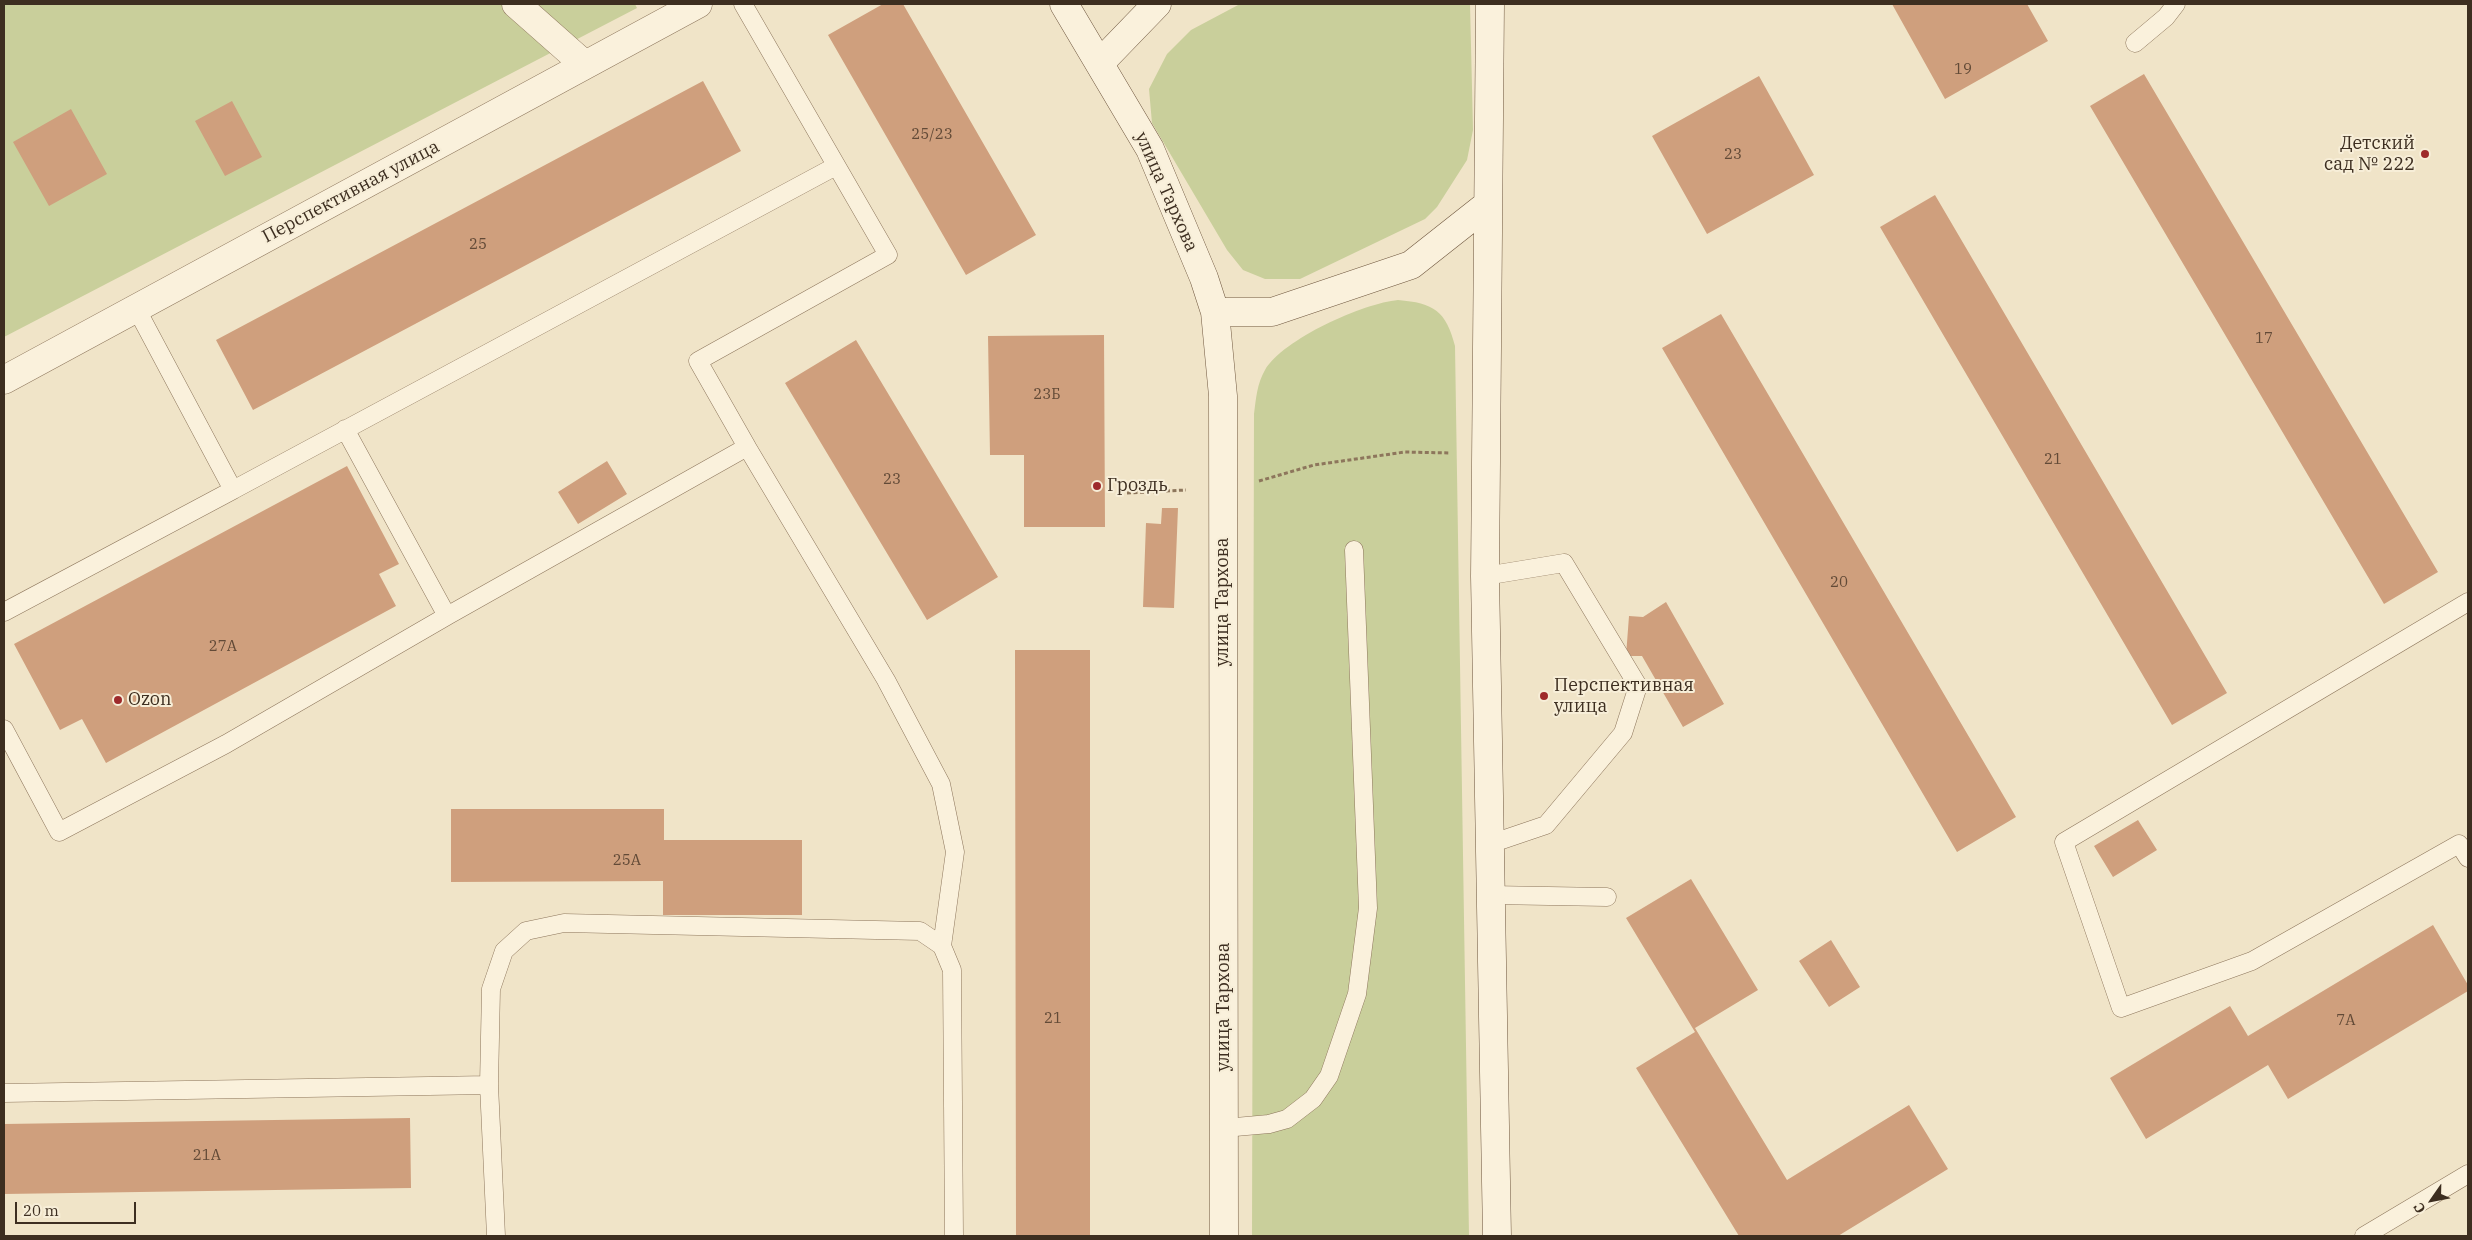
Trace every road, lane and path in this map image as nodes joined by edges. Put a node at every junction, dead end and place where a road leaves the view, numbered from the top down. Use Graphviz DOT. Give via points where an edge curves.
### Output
graph roads {
  1 [pos="516,4"];
  2 [pos="698,4"];
  3 [pos="743,4"];
  4 [pos="1064,4"];
  5 [pos="1157,4"];
  6 [pos="1490,4"];
  7 [pos="2176,4"];
  8 [pos="2136,43"];
  9 [pos="1100,63"];
  10 [pos="586,65"];
  11 [pos="836,166"];
  12 [pos="1487,205"];
  13 [pos="136,308"];
  14 [pos="1215,312"];
  15 [pos="4,380"];
  16 [pos="345,429"];
  17 [pos="747,447"];
  18 [pos="1450,453"];
  19 [pos="1258,482"];
  20 [pos="233,490"];
  21 [pos="1186,490"];
  22 [pos="1126,493"];
  23 [pos="1354,550"];
  24 [pos="1486,576"];
  25 [pos="2468,602"];
  26 [pos="4,612"];
  27 [pos="447,616"];
  28 [pos="4,729"];
  29 [pos="1490,844"];
  30 [pos="2468,858"];
  31 [pos="1490,895"];
  32 [pos="1607,897"];
  33 [pos="942,946"];
  34 [pos="489,1085"];
  35 [pos="4,1094"];
  36 [pos="1224,1128"];
  37 [pos="2468,1174"];
  38 [pos="496,1236"];
  39 [pos="954,1236"];
  40 [pos="1224,1236"];
  41 [pos="1497,1236"];
  42 [pos="2364,1236"];
  1 -- 10 [label="main road"];
  2 -- 10 [label="main road, Перспективная улица"];
  3 -- 11 [label="lane"];
  4 -- 9 [label="main road, улица Тархова"];
  5 -- 9 [label="main road"];
  6 -- 12 [label="main road"];
  7 -- 8 [label="lane"];
  9 -- 14 [label="main road, улица Тархова" via="1150,149"];
  10 -- 13 [label="main road, Перспективная улица"];
  11 -- 16 [label="lane"];
  11 -- 17 [label="lane" via="888,255 698,361"];
  12 -- 14 [label="main road" via="1411,265 1272,312"];
  12 -- 24 [label="main road"];
  13 -- 15 [label="main road, Перспективная улица"];
  13 -- 20 [label="lane"];
  14 -- 36 [label="main road, улица Тархова" via="1223,396"];
  16 -- 20 [label="lane"];
  16 -- 27 [label="lane"];
  17 -- 27 [label="lane"];
  17 -- 33 [label="lane" via="886,680 941,784 954,852"];
  18 -- 19 [label="path" via="1404,452 1314,465"];
  20 -- 26 [label="lane"];
  21 -- 22 [label="path"];
  23 -- 36 [label="lane" via="1368,908 1357,994 1329,1076 1312,1099 1287,1119"];
  24 -- 29 [label="main road"];
  24 -- 29 [label="lane" via="1564,563 1638,686 1623,733 1546,825"];
  25 -- 30 [label="lane" via="2064,842 2121,1008 2252,961 2460,844"];
  27 -- 28 [label="lane" via="226,744 59,832"];
  29 -- 31 [label="main road"];
  31 -- 32 [label="lane"];
  31 -- 41 [label="main road"];
  33 -- 34 [label="lane" via="920,931 564,923 526,931 504,950 491,989"];
  33 -- 39 [label="lane" via="952,970"];
  34 -- 35 [label="lane"];
  34 -- 38 [label="lane"];
  36 -- 40 [label="main road, улица Тархова"];
  37 -- 42 [label="lane"];
}
